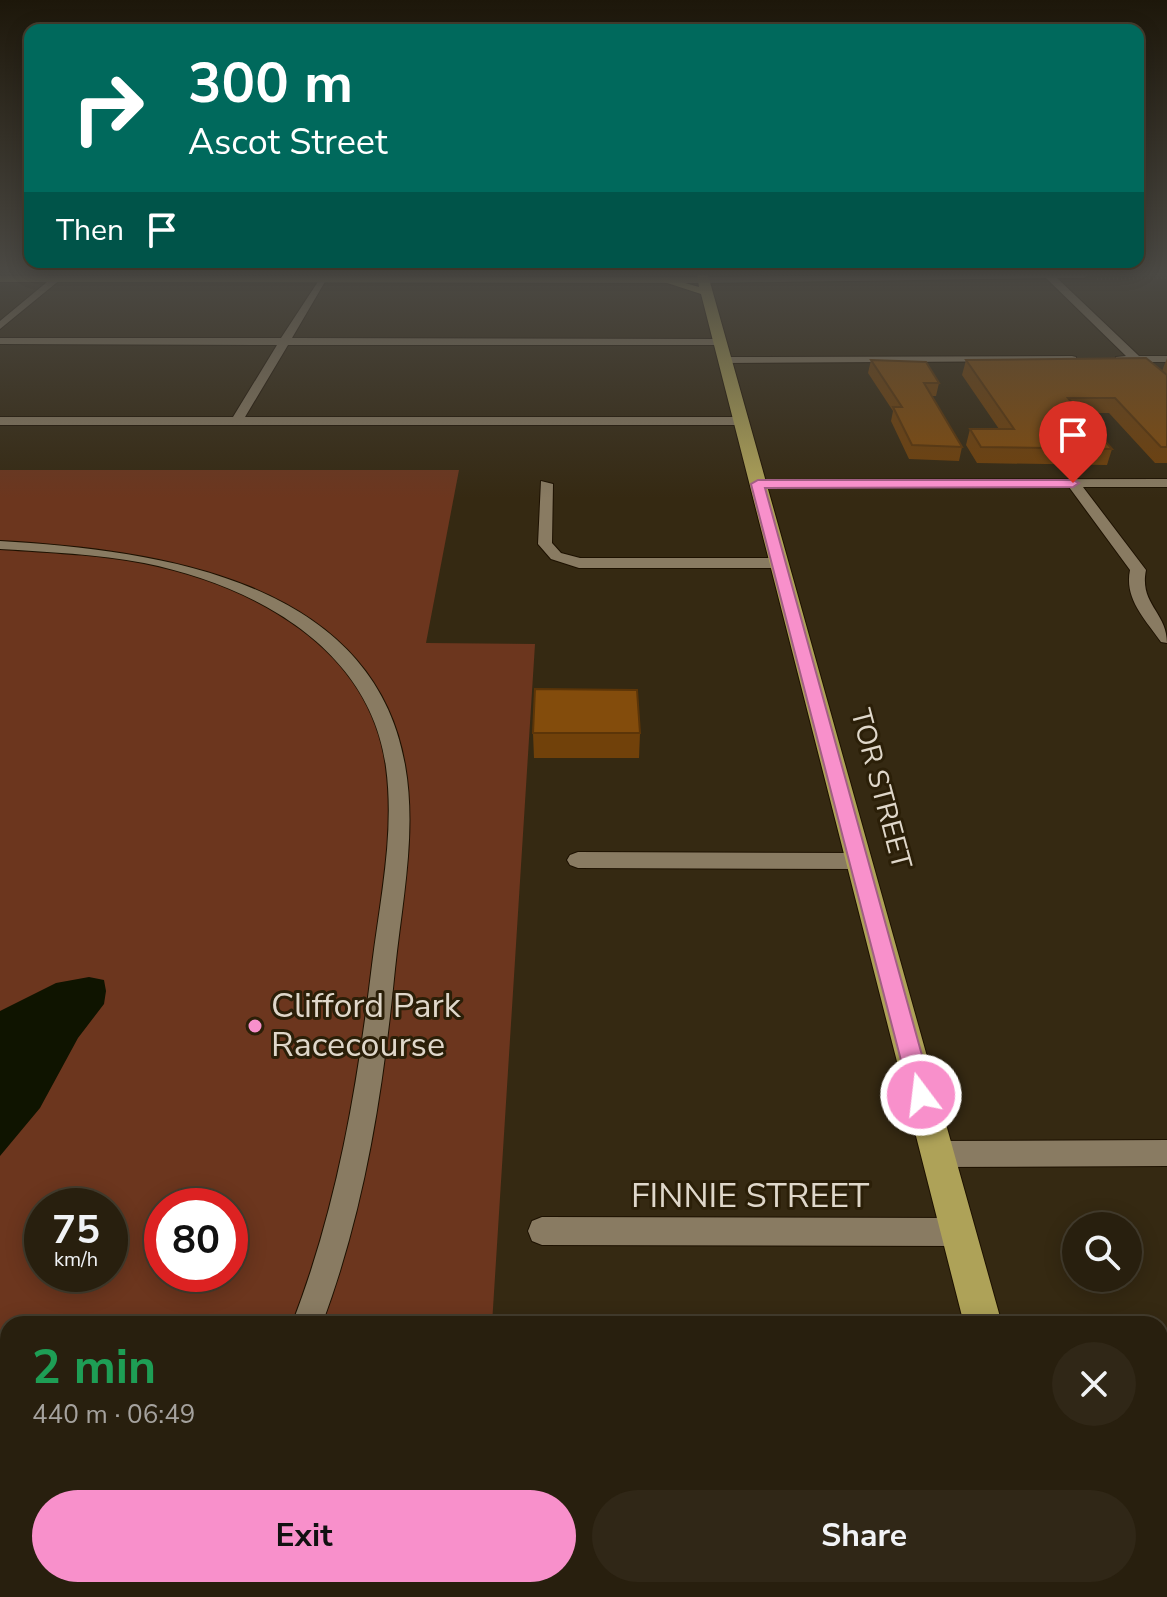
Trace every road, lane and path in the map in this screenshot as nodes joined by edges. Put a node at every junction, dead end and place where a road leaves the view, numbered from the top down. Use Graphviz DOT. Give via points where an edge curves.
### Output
graph roads {
  1 [pos="280,350"];
  2 [pos="658,350"];
  3 [pos="1126,350"];
  4 [pos="722,351"];
  5 [pos="1089,359"];
  6 [pos="1104,359"];
  7 [pos="1136,359"];
  8 [pos="1167,359"];
  9 [pos="1167,389"];
  10 [pos="0,421"];
  11 [pos="237,421"];
  12 [pos="741,421"];
  13 [pos="1073,483"];
  14 [pos="1167,483"];
  15 [pos="546,484"];
  16 [pos="758,484"];
  17 [pos="0,545"];
  18 [pos="779,563"];
  19 [pos="1167,638"];
  20 [pos="578,860"];
  21 [pos="858,861"];
  22 [pos="1167,1153"];
  23 [pos="937,1154"];
  24 [pos="542,1231"];
  25 [pos="959,1232"];
  26 [pos="310,1316"];
  27 [pos="981,1316"];
  1 -- 11 [label="street"];
  2 -- 4 [label="street"];
  3 -- 7 [label="street"];
  4 -- 5 [label="street"];
  4 -- 12 [label="highway, TOR STREET"];
  6 -- 7 [label="street"];
  7 -- 8 [label="street"];
  7 -- 9 [label="street"];
  10 -- 11 [label="street"];
  11 -- 12 [label="street"];
  12 -- 16 [label="highway, TOR STREET"];
  13 -- 14 [label="street"];
  13 -- 16 [label="street"];
  13 -- 19 [label="street" via="1138,570 1139,599"];
  15 -- 18 [label="street" via="545,544 556,556 579,563"];
  16 -- 18 [label="highway, TOR STREET"];
  17 -- 26 [label="street" via="147,560 199,573 262,599 307,626 347,662 378,707 399,786 400,822 373,1061 344,1215"];
  18 -- 21 [label="highway, TOR STREET"];
  20 -- 21 [label="street"];
  21 -- 23 [label="highway, TOR STREET"];
  22 -- 23 [label="street"];
  23 -- 25 [label="highway, TOR STREET"];
  24 -- 25 [label="street, FINNIE STREET"];
  25 -- 27 [label="highway, TOR STREET"];
}
